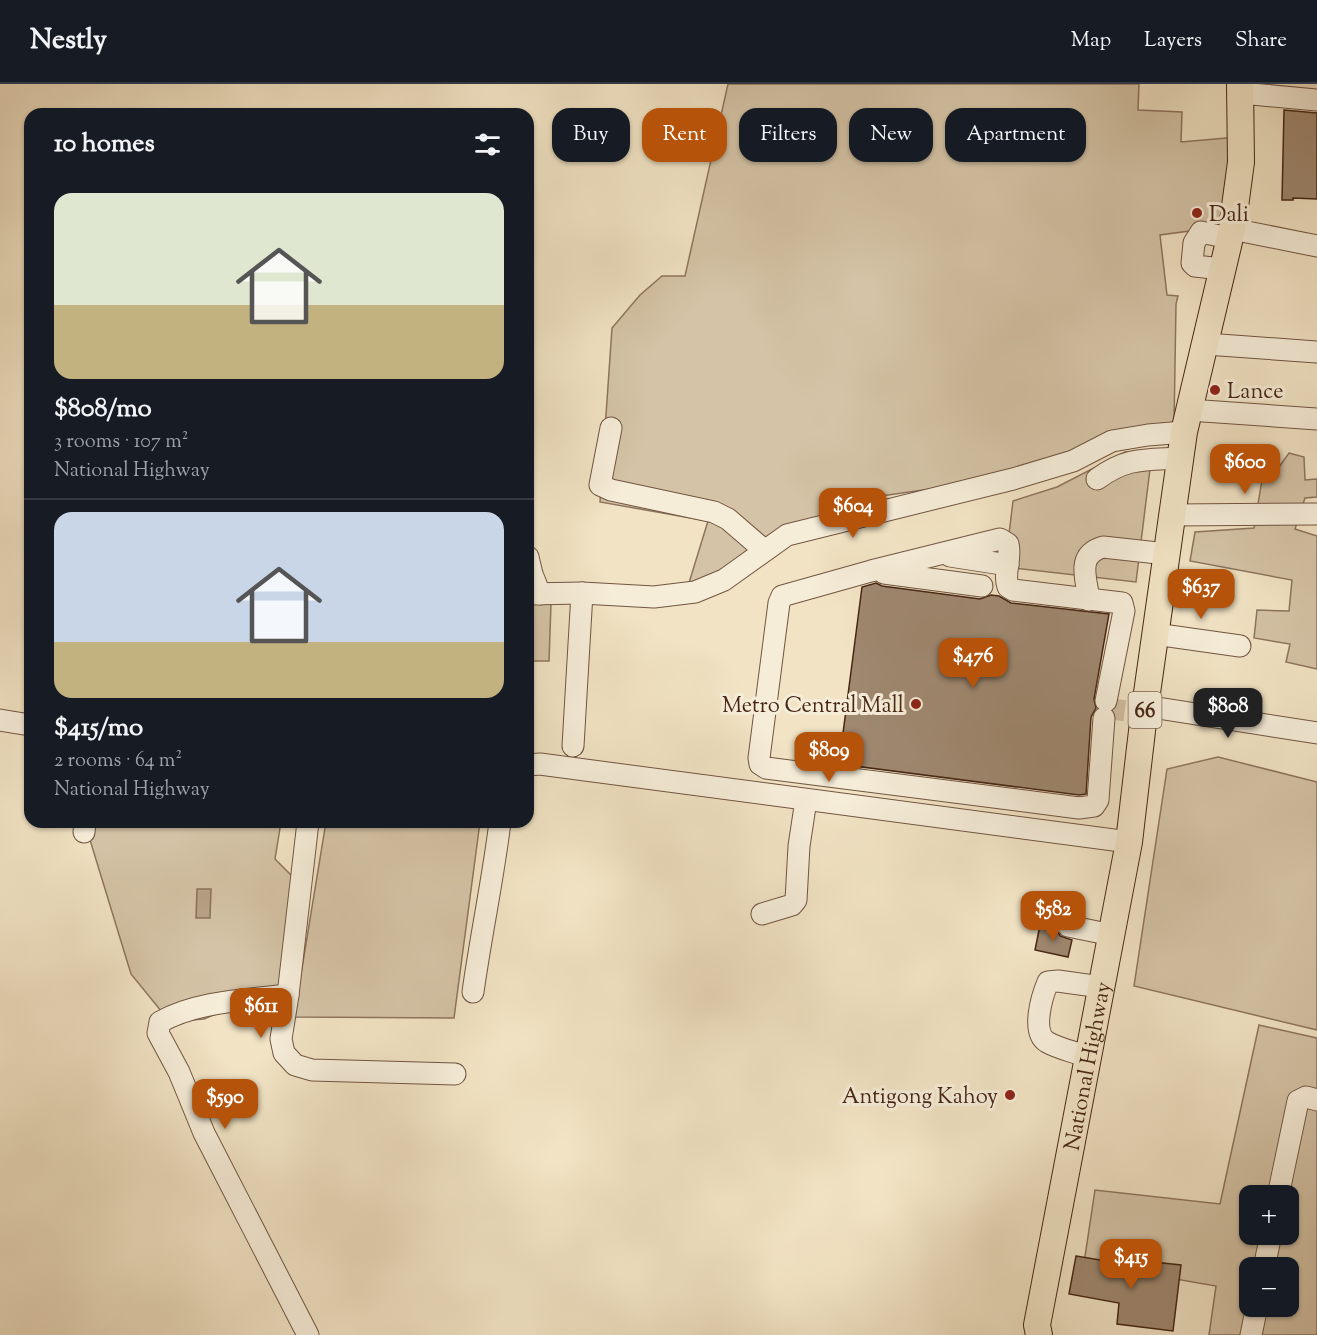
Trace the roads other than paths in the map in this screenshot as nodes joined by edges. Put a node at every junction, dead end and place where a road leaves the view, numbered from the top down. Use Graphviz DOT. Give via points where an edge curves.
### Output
graph roads {
  1 [pos="1241,89"];
  2 [pos="1317,100"];
  3 [pos="1231,234"];
  4 [pos="1317,246"];
  5 [pos="1206,344"];
  6 [pos="1317,352"];
  7 [pos="1317,419"];
  8 [pos="1186,421"];
  9 [pos="611,428"];
  10 [pos="1180,458"];
  11 [pos="1097,479"];
  12 [pos="1317,514"];
  13 [pos="1172,515"];
  14 [pos="764,550"];
  15 [pos="1167,555"];
  16 [pos="871,571"];
  17 [pos="982,586"];
  18 [pos="582,593"];
  19 [pos="534,594"];
  20 [pos="1089,600"];
  21 [pos="1155,634"];
  22 [pos="1240,646"];
  23 [pos="1139,710"];
  24 [pos="0,720"];
  25 [pos="24,724"];
  26 [pos="1317,732"];
  27 [pos="573,746"];
  28 [pos="534,764"];
  29 [pos="806,800"];
  30 [pos="307,828"];
  31 [pos="499,828"];
  32 [pos="1129,842"];
  33 [pos="762,914"];
  34 [pos="1068,926"];
  35 [pos="1112,936"];
  36 [pos="1101,987"];
  37 [pos="473,992"];
  38 [pos="288,995"];
  39 [pos="1088,1057"];
  40 [pos="455,1074"];
  41 [pos="1317,1100"];
  42 [pos="1280,1185"];
  43 [pos="1255,1317"];
  44 [pos="308,1335"];
  45 [pos="1039,1335"];
  46 [pos="1251,1335"];
  1 -- 2 [label="street"];
  1 -- 3 [label="main road, National Highway / 66" via="1241,162"];
  3 -- 4 [label="street"];
  3 -- 5 [label="main road, National Highway / 66"];
  5 -- 6 [label="street"];
  5 -- 8 [label="main road, National Highway / 66"];
  7 -- 8 [label="street"];
  8 -- 10 [label="main road, National Highway / 66"];
  8 -- 14 [label="street" via="1148,435 1112,441 1073,461 1013,480 787,535"];
  9 -- 14 [label="street" via="600,485 714,512"];
  10 -- 11 [label="street" via="1135,460 1113,467"];
  10 -- 13 [label="main road, National Highway / 66"];
  12 -- 13 [label="street"];
  13 -- 15 [label="main road, National Highway / 66"];
  14 -- 18 [label="street" via="724,580 694,592 654,597"];
  15 -- 20 [label="street" via="1103,547 1094,550 1089,554 1084,583"];
  15 -- 21 [label="main road, National Highway / 66"];
  16 -- 17 [label="street"];
  16 -- 20 [label="street" via="943,554 1008,565 1006,581 1013,590"];
  16 -- 20 [label="street" via="782,596 759,758 766,768 1079,808 1094,806 1098,800 1105,709 1124,610 1122,603"];
  18 -- 19 [label="street"];
  18 -- 27 [label="street"];
  21 -- 22 [label="street"];
  21 -- 23 [label="main road, National Highway / 66"];
  23 -- 26 [label="street"];
  23 -- 32 [label="main road, National Highway / 66"];
  24 -- 25 [label="street"];
  28 -- 29 [label="street"];
  29 -- 32 [label="street"];
  29 -- 33 [label="street" via="796,900 792,905"];
  30 -- 38 [label="street"];
  31 -- 37 [label="street"];
  32 -- 35 [label="main road, National Highway / 66"];
  34 -- 35 [label="street"];
  35 -- 36 [label="main road, National Highway / 66"];
  36 -- 39 [label="main road, National Highway / 66"];
  36 -- 39 [label="street" via="1048,982 1041,999 1039,1024 1045,1041"];
  38 -- 40 [label="street" via="281,1039 284,1053 295,1065 312,1070"];
  38 -- 44 [label="street" via="174,1014 160,1022 158,1033"];
  39 -- 45 [label="main road, National Highway / 66" via="1037,1325"];
  41 -- 42 [label="street" via="1306,1097 1298,1101"];
  43 -- 46 [label="street"];
}
